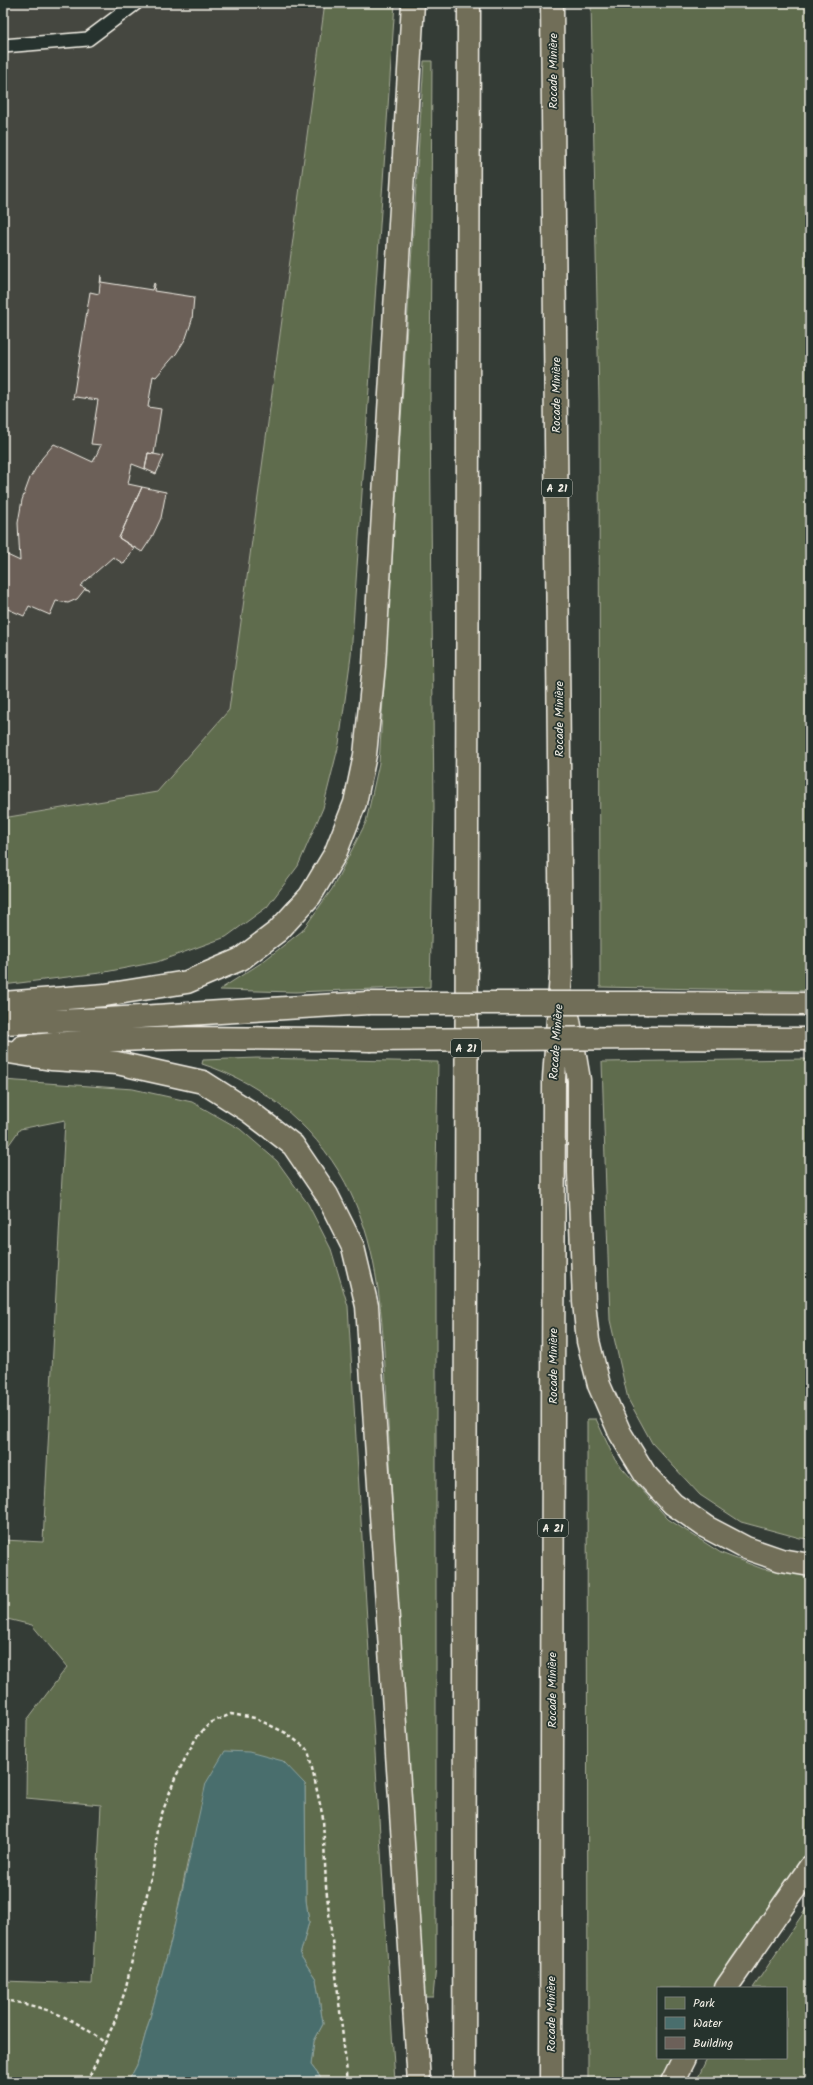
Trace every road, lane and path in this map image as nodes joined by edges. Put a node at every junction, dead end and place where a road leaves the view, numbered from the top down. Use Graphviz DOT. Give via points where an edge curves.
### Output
graph roads {
  1 [pos="136,3"];
  2 [pos="413,3"];
  3 [pos="469,3"];
  4 [pos="552,3"];
  5 [pos="3,46"];
  6 [pos="561,974"];
  7 [pos="3,1003"];
  8 [pos="810,1004"];
  9 [pos="3,1023"];
  10 [pos="810,1038"];
  11 [pos="3,1050"];
  12 [pos="810,1565"];
  13 [pos="810,1867"];
  14 [pos="727,1987"];
  15 [pos="3,2000"];
  16 [pos="105,2042"];
  17 [pos="684,2059"];
  18 [pos="87,2082"];
  19 [pos="348,2082"];
  20 [pos="419,2082"];
  21 [pos="464,2082"];
  22 [pos="551,2082"];
  23 [pos="672,2082"];
  1 -- 5 [label="lane" via="88,39"];
  2 -- 7 [label="highway" via="374,666 363,762 355,803 334,854 310,896 278,931 241,960 187,982 105,995"];
  3 -- 21 [label="highway, A 21"];
  4 -- 6 [label="highway, Rocade Minière / A 21"];
  6 -- 12 [label="highway" via="579,1080 579,1173 588,1341 608,1406 620,1433 645,1474 673,1504 706,1527 746,1548 781,1560"];
  6 -- 22 [label="highway, Rocade Minière / A 21" via="554,1079"];
  8 -- 9 [label="highway, bridge" via="368,1003"];
  10 -- 11 [label="highway, bridge" via="206,1038 54,1043"];
  11 -- 20 [label="highway" via="51,1059 117,1063 203,1082 293,1144 328,1195 352,1247 367,1306"];
  13 -- 14 [label="highway"];
  15 -- 16 [label="path" via="56,2013 86,2027"];
  16 -- 18 [label="path"];
  16 -- 19 [label="path" via="125,1991 156,1859 157,1826 175,1778 196,1738 210,1722 231,1714 255,1718 286,1733 308,1750 323,1818 326,1886"];
  17 -- 23 [label="highway"];
}
